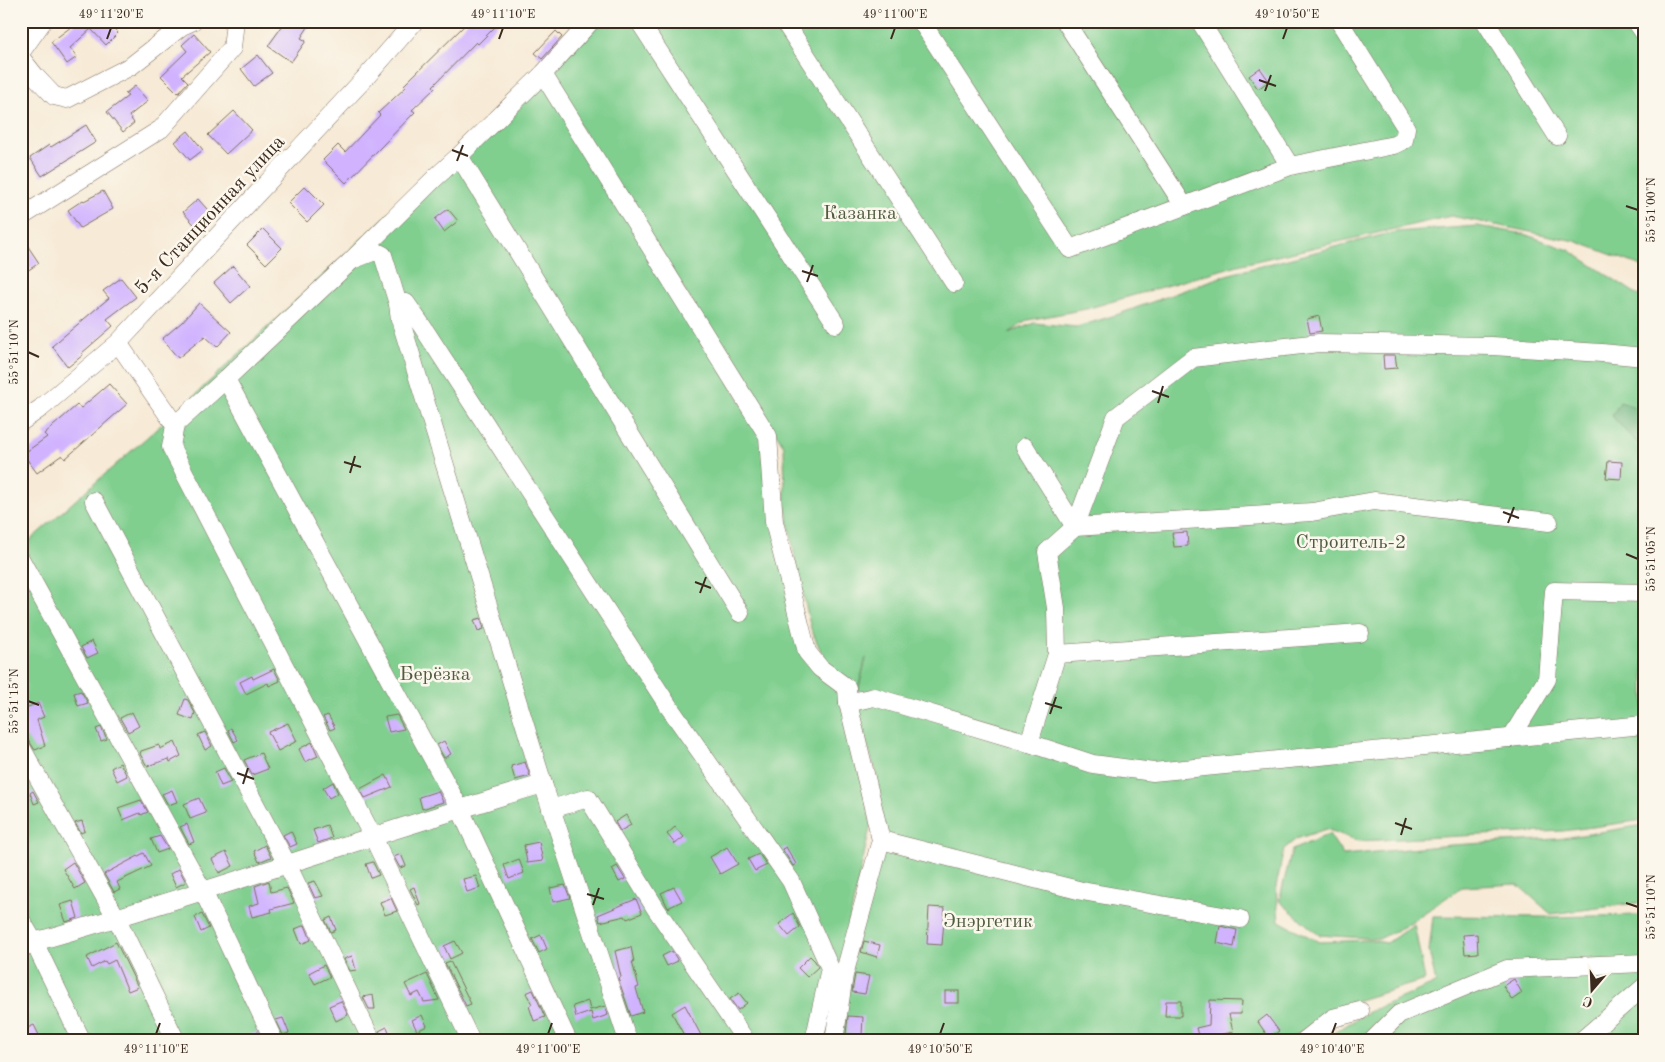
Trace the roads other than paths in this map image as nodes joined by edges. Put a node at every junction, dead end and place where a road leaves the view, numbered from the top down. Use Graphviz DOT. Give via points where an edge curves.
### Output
graph roads {
  1 [pos="43,21"];
  2 [pos="193,21"];
  3 [pos="235,21"];
  4 [pos="415,21"];
  5 [pos="591,21"];
  6 [pos="639,21"];
  7 [pos="784,21"];
  8 [pos="921,21"];
  9 [pos="1065,21"];
  10 [pos="1200,21"];
  11 [pos="1339,21"];
  12 [pos="1485,21"];
  13 [pos="1636,21"];
  14 [pos="1644,33"];
  15 [pos="21,52"];
  16 [pos="21,58"];
  17 [pos="543,74"];
  18 [pos="1557,136"];
  19 [pos="459,156"];
  20 [pos="1290,166"];
  21 [pos="1184,206"];
  22 [pos="21,217"];
  23 [pos="352,260"];
  24 [pos="954,283"];
  25 [pos="398,304"];
  26 [pos="836,324"];
  27 [pos="118,343"];
  28 [pos="1644,357"];
  29 [pos="226,380"];
  30 [pos="21,422"];
  31 [pos="175,425"];
  32 [pos="1025,447"];
  33 [pos="94,501"];
  34 [pos="1549,522"];
  35 [pos="1075,527"];
  36 [pos="21,560"];
  37 [pos="1644,593"];
  38 [pos="740,612"];
  39 [pos="1360,633"];
  40 [pos="1057,654"];
  41 [pos="848,703"];
  42 [pos="1644,725"];
  43 [pos="1511,738"];
  44 [pos="1029,743"];
  45 [pos="21,747"];
  46 [pos="543,784"];
  47 [pos="460,809"];
  48 [pos="551,809"];
  49 [pos="373,837"];
  50 [pos="881,840"];
  51 [pos="287,864"];
  52 [pos="203,891"];
  53 [pos="117,919"];
  54 [pos="1240,919"];
  55 [pos="21,920"];
  56 [pos="28,945"];
  57 [pos="1644,963"];
  58 [pos="1644,987"];
  59 [pos="1360,1011"];
  60 [pos="82,1041"];
  61 [pos="176,1041"];
  62 [pos="274,1041"];
  63 [pos="372,1041"];
  64 [pos="471,1041"];
  65 [pos="568,1041"];
  66 [pos="628,1041"];
  67 [pos="746,1041"];
  68 [pos="814,1041"];
  69 [pos="834,1041"];
  70 [pos="1304,1041"];
  71 [pos="1372,1041"];
  72 [pos="1581,1041"];
  1 -- 15 [label="street"];
  2 -- 16 [label="street" via="131,66 67,99 54,96"];
  3 -- 22 [label="street" via="232,48 161,129"];
  4 -- 27 [label="street, 5-я Станционная улица"];
  5 -- 17 [label="street"];
  6 -- 26 [label="street"];
  7 -- 24 [label="street"];
  8 -- 21 [label="street" via="1070,249"];
  9 -- 21 [label="street"];
  10 -- 20 [label="street"];
  11 -- 20 [label="street" via="1406,128 1404,140 1394,145"];
  12 -- 18 [label="street"];
  13 -- 14 [label="street"];
  17 -- 19 [label="street"];
  17 -- 41 [label="street" via="768,436 774,522 807,652 820,668 846,688"];
  19 -- 23 [label="street"];
  19 -- 38 [label="street"];
  20 -- 21 [label="street"];
  23 -- 25 [label="street" via="376,251 383,255"];
  23 -- 29 [label="street"];
  25 -- 46 [label="street"];
  25 -- 68 [label="street" via="406,303 422,326 669,707 791,881 830,968"];
  27 -- 30 [label="street, 5-я Станционная улица"];
  27 -- 31 [label="street"];
  28 -- 35 [label="street" via="1492,346 1319,342 1194,358 1116,417"];
  29 -- 31 [label="street"];
  29 -- 47 [label="street"];
  31 -- 49 [label="street" via="171,447"];
  32 -- 35 [label="street"];
  33 -- 51 [label="street"];
  34 -- 35 [label="street" via="1374,501 1312,512"];
  35 -- 40 [label="street" via="1047,552 1056,608"];
  36 -- 52 [label="street"];
  37 -- 43 [label="street" via="1554,591 1547,679"];
  39 -- 40 [label="street"];
  40 -- 44 [label="street"];
  41 -- 44 [label="street" via="874,697"];
  41 -- 50 [label="street"];
  42 -- 43 [label="street"];
  43 -- 44 [label="street" via="1153,772 1093,764"];
  45 -- 53 [label="street"];
  46 -- 47 [label="street"];
  46 -- 48 [label="street"];
  47 -- 49 [label="street"];
  47 -- 65 [label="street"];
  48 -- 66 [label="street"];
  48 -- 67 [label="street" via="588,798 656,909"];
  49 -- 51 [label="street"];
  49 -- 64 [label="street"];
  50 -- 54 [label="street" via="1082,891"];
  50 -- 69 [label="street" via="844,975"];
  51 -- 52 [label="street"];
  51 -- 63 [label="street"];
  52 -- 53 [label="street"];
  52 -- 62 [label="street"];
  53 -- 56 [label="street"];
  53 -- 61 [label="street"];
  55 -- 56 [label="street"];
  56 -- 60 [label="street"];
  57 -- 71 [label="street" via="1507,969 1399,1014"];
  58 -- 72 [label="street"];
  59 -- 70 [label="street" via="1333,1018"];
}
